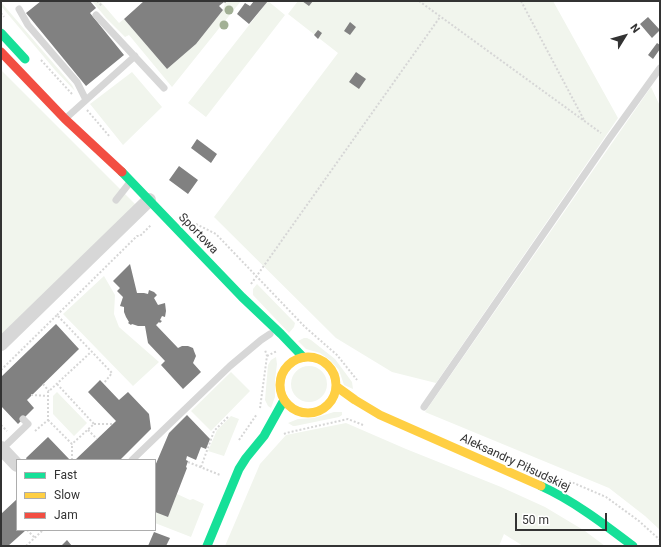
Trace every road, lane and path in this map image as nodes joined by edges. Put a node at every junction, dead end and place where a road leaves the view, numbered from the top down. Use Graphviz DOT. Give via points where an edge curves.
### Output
graph roads {
  1 [pos="419,1"];
  2 [pos="521,1"];
  3 [pos="19,10"];
  4 [pos="1,13"];
  5 [pos="96,15"];
  6 [pos="440,17"];
  7 [pos="6,19"];
  8 [pos="1,33"];
  9 [pos="1,52"];
  10 [pos="134,56"];
  11 [pos="39,58"];
  12 [pos="31,66"];
  13 [pos="660,68"];
  14 [pos="164,88"];
  15 [pos="84,102"];
  16 [pos="76,115"];
  17 [pos="65,119"];
  18 [pos="585,121"];
  19 [pos="110,137"];
  20 [pos="609,139"];
  21 [pos="120,170"];
  22 [pos="131,181"];
  23 [pos="116,200"];
  24 [pos="145,204"];
  25 [pos="194,223"];
  26 [pos="256,276"];
  27 [pos="242,297"];
  28 [pos="58,315"];
  29 [pos="273,332"];
  30 [pos="261,340"];
  31 [pos="275,343"];
  32 [pos="1,344"];
  33 [pos="92,352"];
  34 [pos="281,356"];
  35 [pos="303,357"];
  36 [pos="285,368"];
  37 [pos="1,370"];
  38 [pos="104,383"];
  39 [pos="43,384"];
  40 [pos="57,384"];
  41 [pos="361,385"];
  42 [pos="337,387"];
  43 [pos="49,391"];
  44 [pos="31,395"];
  45 [pos="48,396"];
  46 [pos="284,400"];
  47 [pos="328,406"];
  48 [pos="340,407"];
  49 [pos="424,407"];
  50 [pos="352,408"];
  51 [pos="298,411"];
  52 [pos="380,415"];
  53 [pos="229,416"];
  54 [pos="23,419"];
  55 [pos="48,420"];
  56 [pos="94,424"];
  57 [pos="112,424"];
  58 [pos="368,427"];
  59 [pos="88,430"];
  60 [pos="31,436"];
  61 [pos="264,436"];
  62 [pos="280,438"];
  63 [pos="97,439"];
  64 [pos="238,441"];
  65 [pos="72,444"];
  66 [pos="2,449"];
  67 [pos="72,459"];
  68 [pos="133,459"];
  69 [pos="188,462"];
  70 [pos="16,464"];
  71 [pos="201,468"];
  72 [pos="221,476"];
  73 [pos="565,480"];
  74 [pos="29,531"];
  75 [pos="42,531"];
  76 [pos="35,538"];
  77 [pos="660,540"];
  78 [pos="26,546"];
  79 [pos="207,546"];
  80 [pos="633,546"];
  1 -- 6 [label="path"];
  2 -- 18 [label="path"];
  3 -- 15 [label="lane" via="28,25 77,82"];
  4 -- 7 [label="path"];
  5 -- 10 [label="lane"];
  6 -- 18 [label="path"];
  6 -- 26 [label="path"];
  8 -- 12 [label="street"];
  9 -- 17 [label="street, Sportowa"];
  10 -- 14 [label="lane"];
  10 -- 15 [label="lane"];
  11 -- 15 [label="path" via="60,83"];
  13 -- 20 [label="lane"];
  15 -- 16 [label="lane"];
  15 -- 19 [label="path"];
  16 -- 17 [label="lane"];
  16 -- 21 [label="street, Sportowa"];
  17 -- 21 [label="street, Sportowa"];
  18 -- 20 [label="path"];
  20 -- 49 [label="lane"];
  21 -- 22 [label="street, Sportowa"];
  22 -- 23 [label="lane"];
  22 -- 24 [label="street, Sportowa"];
  24 -- 27 [label="street, Sportowa"];
  24 -- 28 [label="path" via="156,221 137,236"];
  24 -- 32 [label="street"];
  25 -- 26 [label="path" via="216,234"];
  26 -- 27 [label="path"];
  26 -- 41 [label="path" via="337,355"];
  27 -- 29 [label="street, Sportowa"];
  28 -- 33 [label="path"];
  28 -- 37 [label="path"];
  29 -- 30 [label="lane"];
  29 -- 31 [label="street, Sportowa"];
  29 -- 35 [label="street, Sportowa" via="289,342"];
  30 -- 64 [label="path" via="267,356 260,409"];
  30 -- 68 [label="lane" via="230,366"];
  33 -- 38 [label="path" via="112,373"];
  33 -- 40 [label="path"];
  34 -- 36 [label="street"];
  35 -- 36 [label="street"];
  35 -- 42 [label="street" via="318,358 327,363 334,372"];
  36 -- 46 [label="street" via="280,381 280,391"];
  39 -- 43 [label="path"];
  40 -- 43 [label="path"];
  40 -- 56 [label="path"];
  42 -- 47 [label="street"];
  42 -- 52 [label="street, Aleksandry Piłsudskiej"];
  43 -- 45 [label="path"];
  44 -- 45 [label="path"];
  45 -- 55 [label="path"];
  46 -- 51 [label="street"];
  46 -- 61 [label="street"];
  47 -- 48 [label="street"];
  47 -- 51 [label="street" via="314,413"];
  50 -- 52 [label="street, Aleksandry Piłsudskiej"];
  51 -- 61 [label="street"];
  52 -- 80 [label="street, Aleksandry Piłsudskiej" via="550,490 593,516"];
  53 -- 71 [label="path" via="214,431"];
  54 -- 66 [label="lane" via="28,424"];
  55 -- 60 [label="path"];
  55 -- 65 [label="path"];
  56 -- 57 [label="path"];
  56 -- 59 [label="path"];
  58 -- 62 [label="path" via="348,419 286,432"];
  59 -- 63 [label="path"];
  59 -- 65 [label="path"];
  61 -- 79 [label="street" via="239,469"];
  65 -- 67 [label="path"];
  66 -- 70 [label="street"];
  69 -- 71 [label="path"];
  71 -- 72 [label="path"];
  73 -- 77 [label="path" via="606,497"];
  74 -- 76 [label="path"];
  75 -- 76 [label="path"];
  76 -- 78 [label="path"];
}
